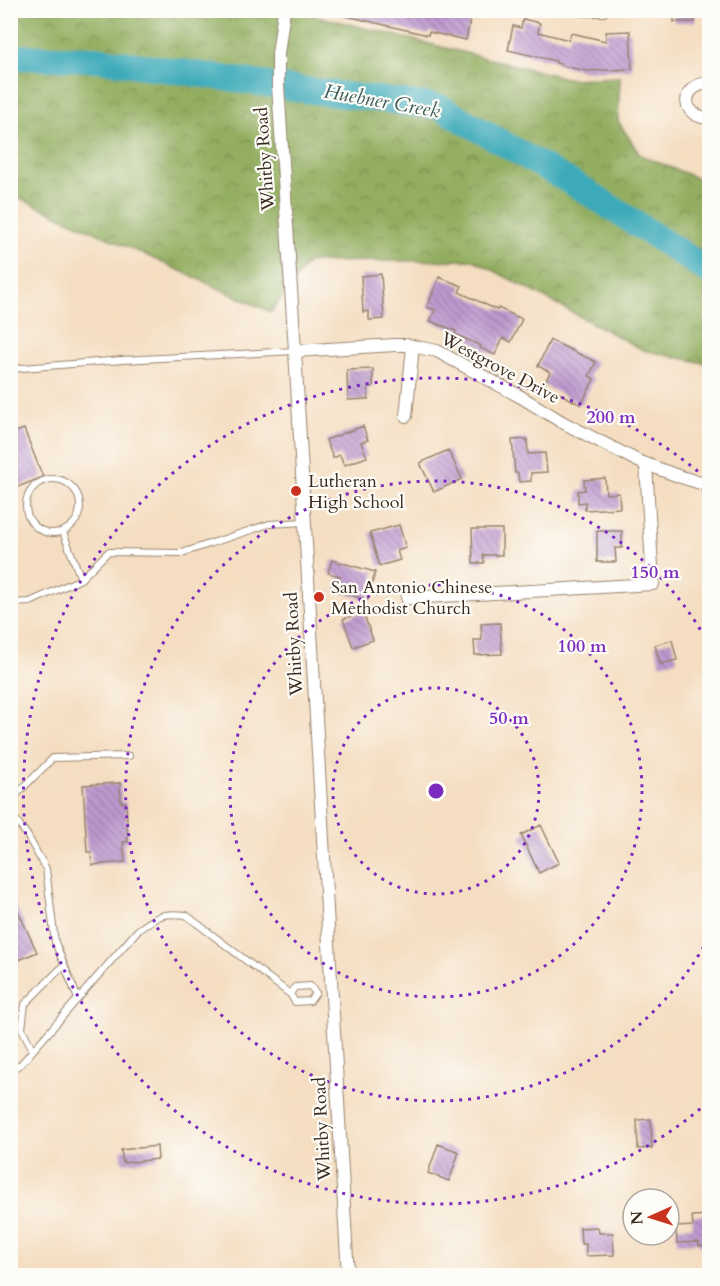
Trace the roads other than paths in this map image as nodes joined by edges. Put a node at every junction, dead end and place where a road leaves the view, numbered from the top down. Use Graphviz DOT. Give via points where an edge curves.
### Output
graph roads {
  1 [pos="284,10"];
  2 [pos="582,10"];
  3 [pos="603,10"];
  4 [pos="710,82"];
  5 [pos="710,117"];
  6 [pos="412,346"];
  7 [pos="295,351"];
  8 [pos="10,369"];
  9 [pos="406,416"];
  10 [pos="646,464"];
  11 [pos="710,486"];
  12 [pos="305,522"];
  13 [pos="63,532"];
  14 [pos="81,579"];
  15 [pos="407,598"];
  16 [pos="10,603"];
  17 [pos="129,756"];
  18 [pos="10,801"];
  19 [pos="10,812"];
  20 [pos="64,965"];
  21 [pos="316,993"];
  22 [pos="333,993"];
  23 [pos="290,994"];
  24 [pos="78,999"];
  25 [pos="33,1050"];
  26 [pos="10,1070"];
  27 [pos="348,1275"];
  1 -- 7 [label="street, Whitby Road" via="278,85"];
  2 -- 3 [label="street"];
  4 -- 5 [label="street" via="693,87 688,95 690,111"];
  6 -- 7 [label="street, Westgrove Drive"];
  6 -- 9 [label="street"];
  6 -- 10 [label="street, Westgrove Drive" via="437,351 562,422"];
  7 -- 8 [label="lane"];
  7 -- 12 [label="street, Whitby Road"];
  10 -- 11 [label="street, Westgrove Drive"];
  10 -- 15 [label="street" via="653,584"];
  12 -- 14 [label="lane" via="268,524 182,553 108,552"];
  12 -- 22 [label="street, Whitby Road"];
  13 -- 13 [label="lane" via="77,520 81,502 78,492 64,480 46,479 27,496 27,514 37,528 53,534"];
  13 -- 14 [label="lane"];
  14 -- 16 [label="lane" via="30,602"];
  17 -- 18 [label="lane" via="53,758"];
  19 -- 20 [label="lane" via="46,869 55,942"];
  20 -- 24 [label="lane"];
  20 -- 25 [label="lane" via="25,1005 22,1029"];
  21 -- 22 [label="lane"];
  21 -- 23 [label="lane" via="310,986 303,986 295,987"];
  21 -- 23 [label="lane" via="310,1001 295,1002"];
  22 -- 27 [label="street, Whitby Road"];
  23 -- 24 [label="lane" via="186,915 170,913 138,930"];
  24 -- 25 [label="lane"];
  25 -- 26 [label="lane"];
}
